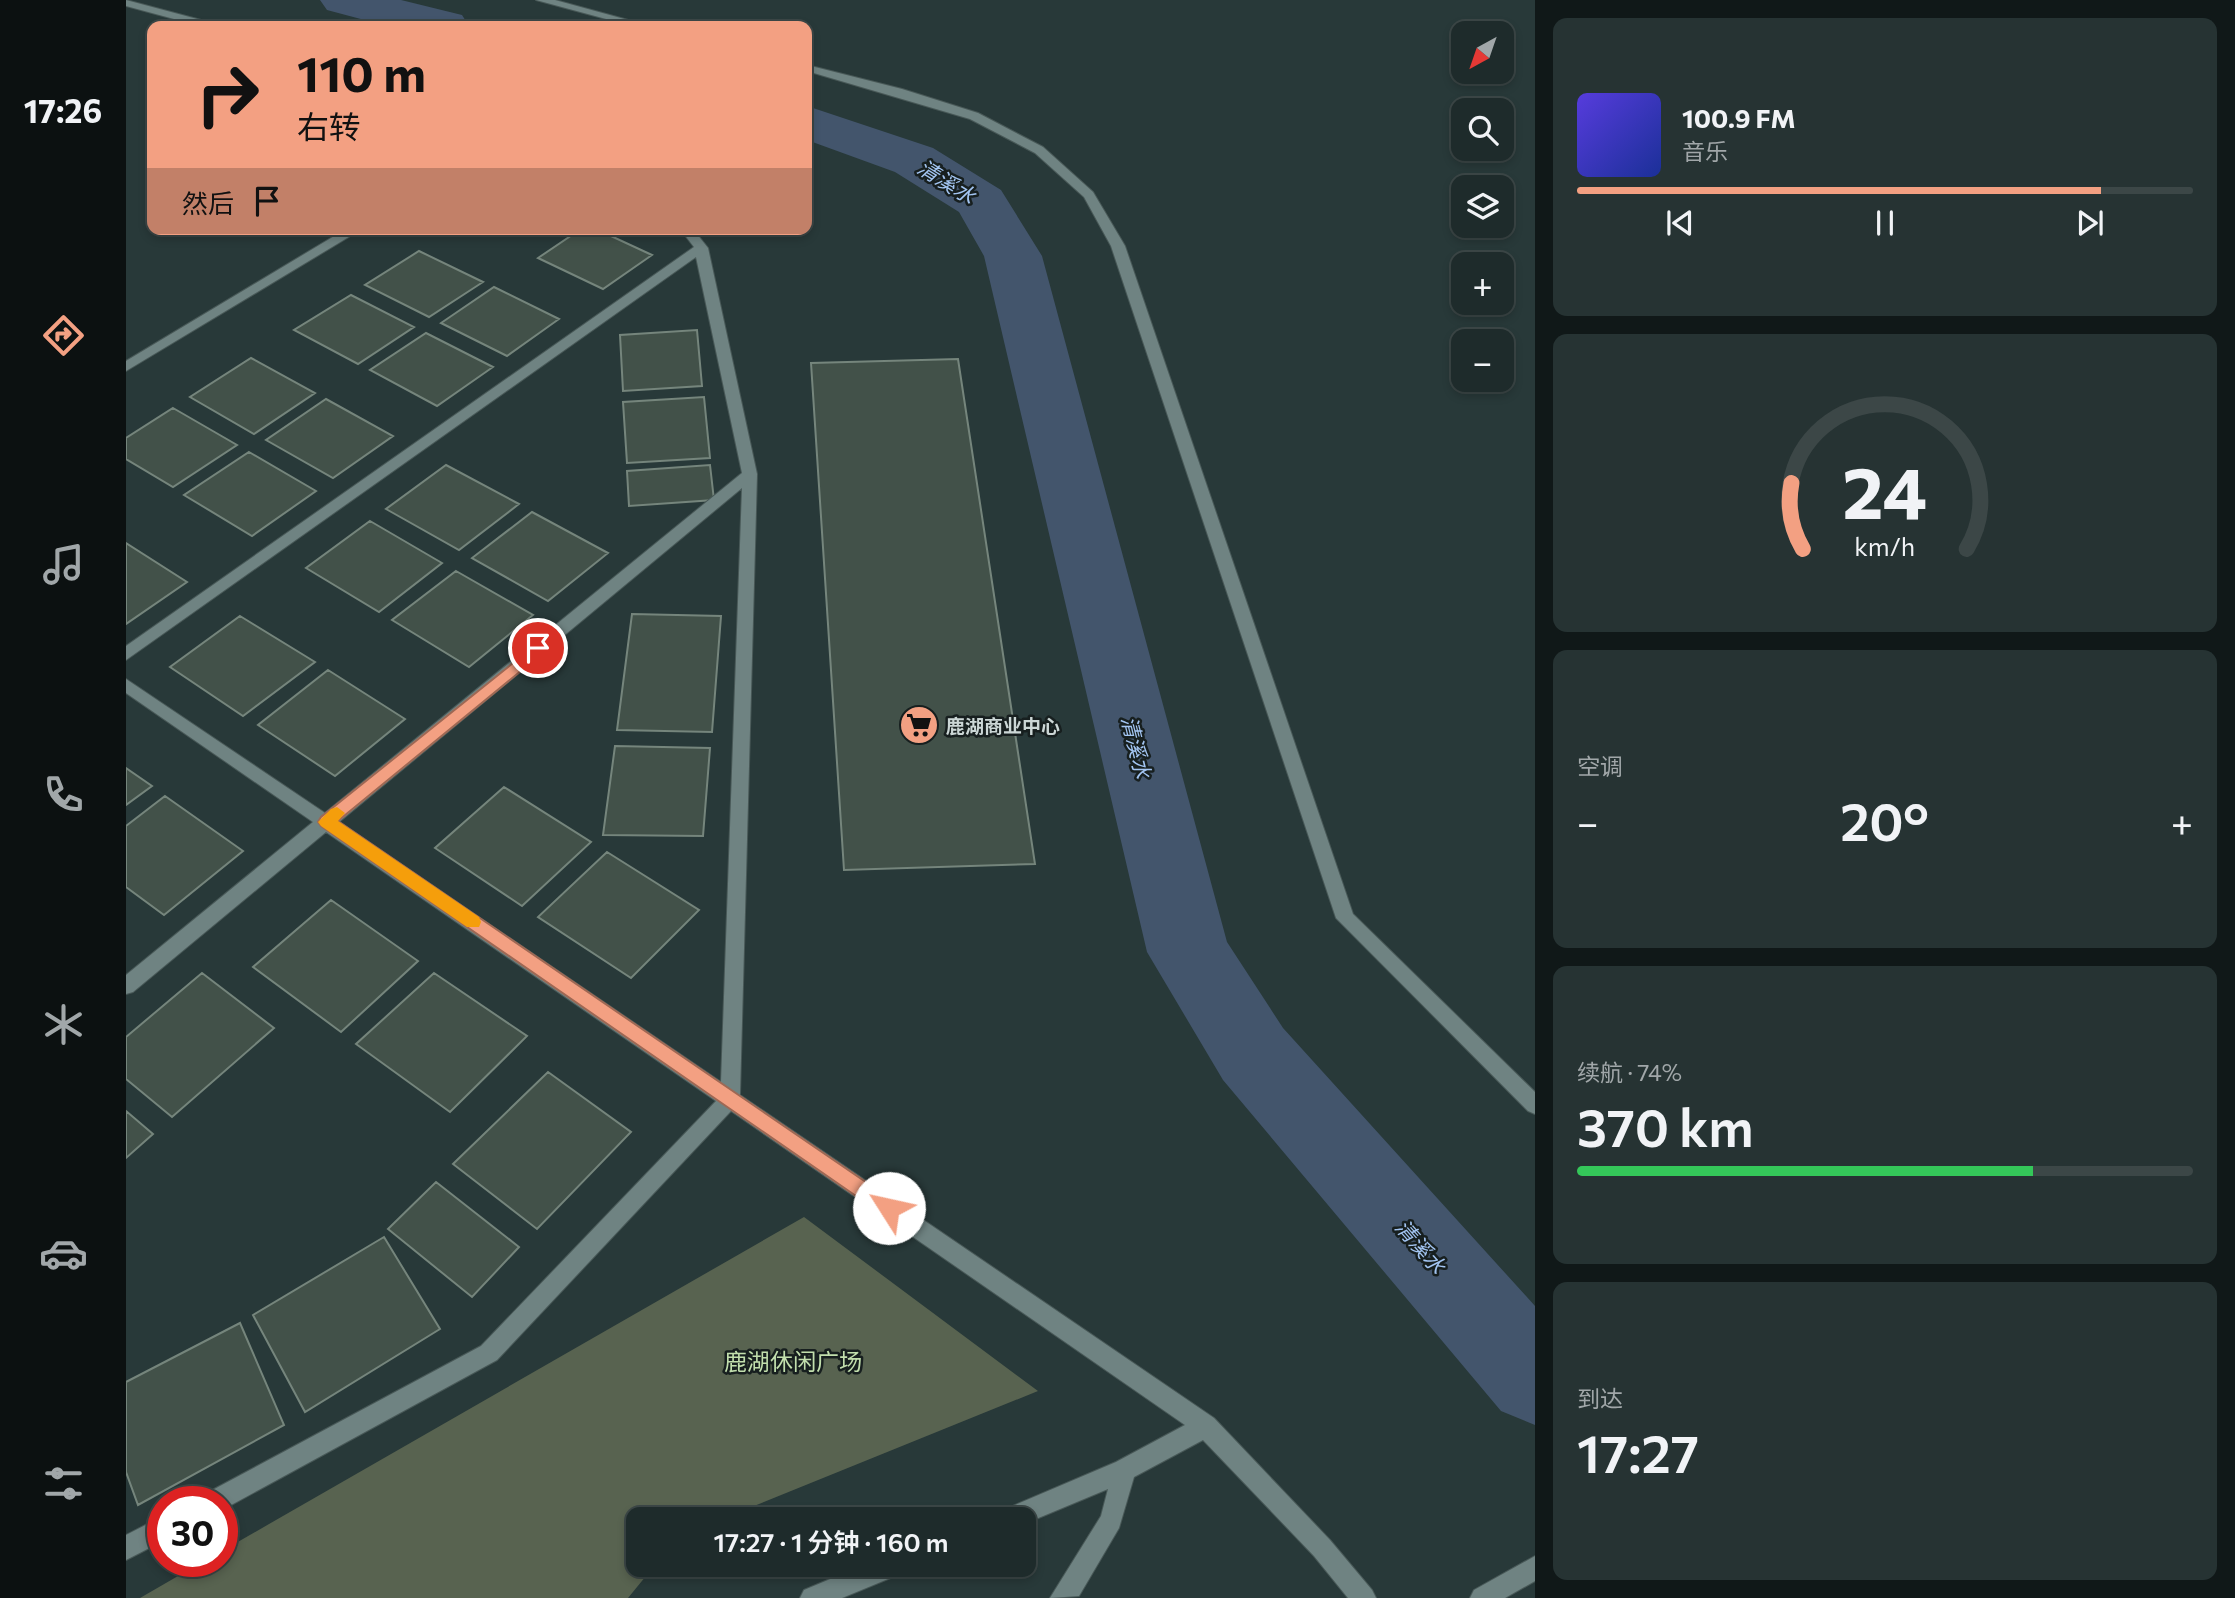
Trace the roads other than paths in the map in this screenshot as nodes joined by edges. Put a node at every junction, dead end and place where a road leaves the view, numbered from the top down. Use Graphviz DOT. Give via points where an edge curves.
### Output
graph roads {
  1 [pos="542,0"];
  2 [pos="126,3"];
  3 [pos="193,21"];
  4 [pos="624,21"];
  5 [pos="812,69"];
  6 [pos="346,235"];
  7 [pos="691,235"];
  8 [pos="701,248"];
  9 [pos="126,367"];
  10 [pos="750,474"];
  11 [pos="126,654"];
  12 [pos="126,685"];
  13 [pos="326,822"];
  14 [pos="126,986"];
  15 [pos="730,1099"];
  16 [pos="1535,1105"];
  17 [pos="1206,1426"];
  18 [pos="1124,1470"];
  19 [pos="238,1489"];
  20 [pos="1036,1507"];
  21 [pos="147,1537"];
  22 [pos="126,1548"];
  23 [pos="1529,1572"];
  24 [pos="864,1577"];
  25 [pos="812,1598"];
  26 [pos="1062,1598"];
  27 [pos="1364,1598"];
  28 [pos="1482,1598"];
  1 -- 4 [label="street"];
  2 -- 3 [label="street"];
  5 -- 16 [label="street" via="975,116 1039,150 1089,195 1118,246 1345,918"];
  6 -- 9 [label="street"];
  7 -- 8 [label="street"];
  8 -- 10 [label="street"];
  8 -- 11 [label="street"];
  10 -- 13 [label="street"];
  10 -- 15 [label="street"];
  12 -- 13 [label="street"];
  13 -- 14 [label="street"];
  13 -- 15 [label="street"];
  15 -- 17 [label="street"];
  15 -- 19 [label="street" via="489,1353"];
  17 -- 18 [label="street"];
  17 -- 27 [label="street"];
  18 -- 20 [label="street"];
  18 -- 26 [label="street" via="1111,1520"];
  21 -- 22 [label="street"];
  23 -- 28 [label="street"];
  24 -- 25 [label="street"];
}
